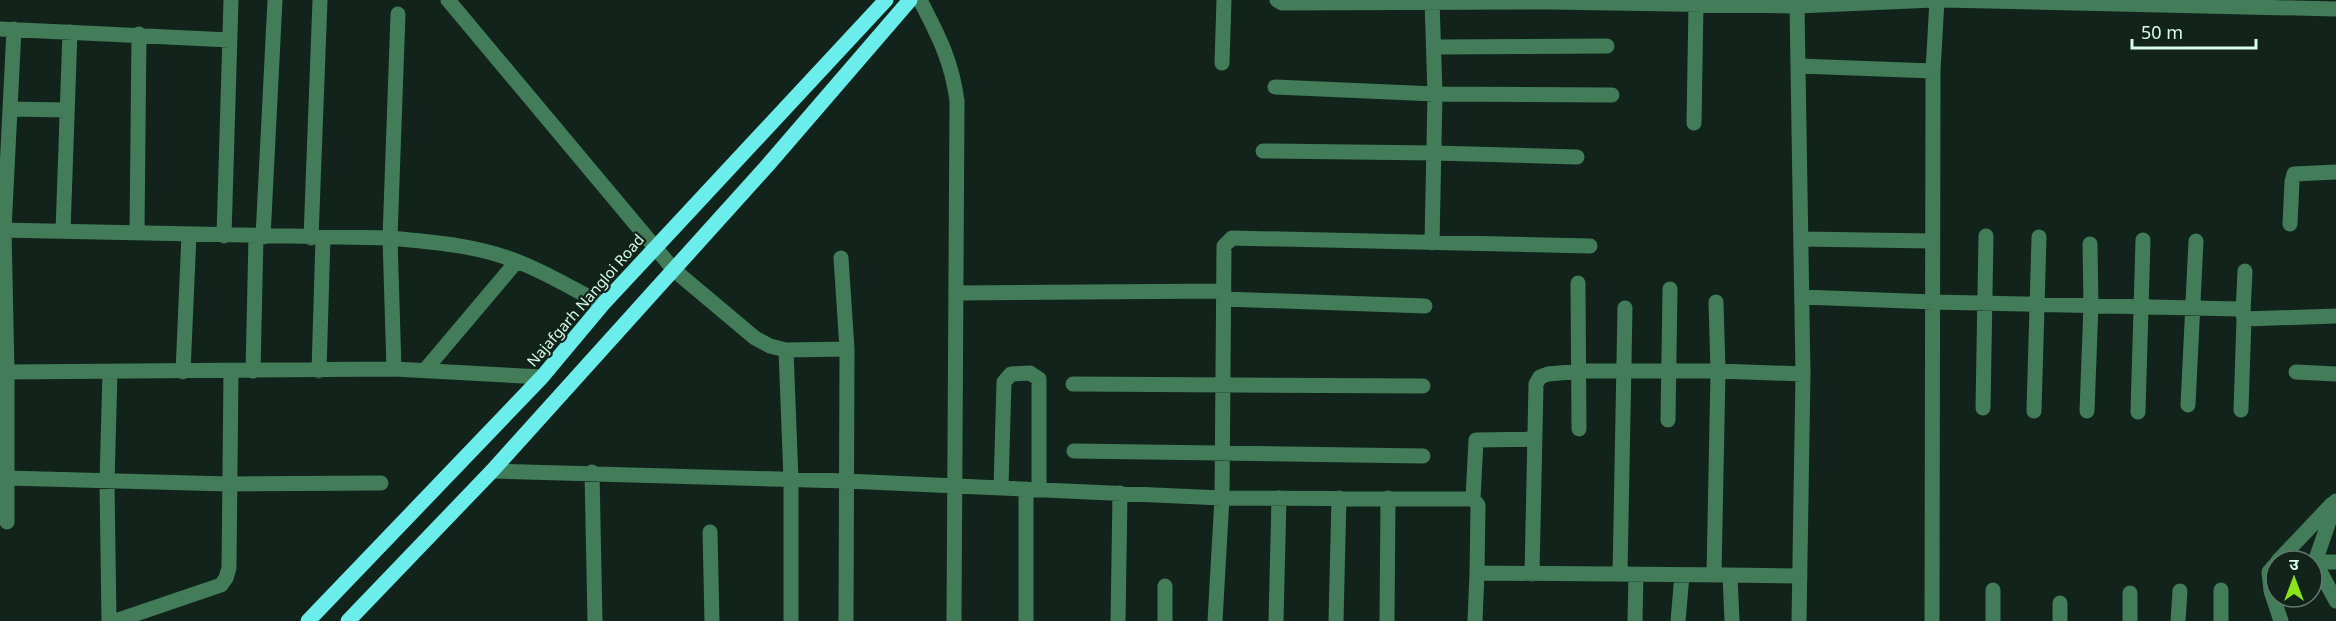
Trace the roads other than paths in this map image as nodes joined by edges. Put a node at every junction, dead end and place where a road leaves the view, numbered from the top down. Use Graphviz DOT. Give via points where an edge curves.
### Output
graph roads {
  1 [pos="231,0"];
  2 [pos="275,0"];
  3 [pos="320,0"];
  4 [pos="448,0"];
  5 [pos="886,0"];
  6 [pos="910,0"];
  7 [pos="920,0"];
  8 [pos="1224,0"];
  9 [pos="1277,0"];
  10 [pos="1936,0"];
  11 [pos="1943,0"];
  12 [pos="1432,1"];
  13 [pos="1686,3"];
  14 [pos="2185,3"];
  15 [pos="1797,6"];
  16 [pos="2336,9"];
  17 [pos="398,14"];
  18 [pos="7,29"];
  19 [pos="70,32"];
  20 [pos="139,34"];
  21 [pos="230,40"];
  22 [pos="1607,46"];
  23 [pos="1434,47"];
  24 [pos="1222,63"];
  25 [pos="1799,66"];
  26 [pos="1933,70"];
  27 [pos="1275,87"];
  28 [pos="1435,94"];
  29 [pos="1612,95"];
  30 [pos="10,109"];
  31 [pos="67,110"];
  32 [pos="1694,123"];
  33 [pos="1263,151"];
  34 [pos="1434,153"];
  35 [pos="1577,157"];
  36 [pos="2336,172"];
  37 [pos="2290,224"];
  38 [pos="2,230"];
  39 [pos="63,231"];
  40 [pos="137,233"];
  41 [pos="189,235"];
  42 [pos="224,236"];
  43 [pos="260,236"];
  44 [pos="1986,236"];
  45 [pos="2039,237"];
  46 [pos="317,238"];
  47 [pos="390,238"];
  48 [pos="1801,239"];
  49 [pos="2143,240"];
  50 [pos="1932,241"];
  51 [pos="2196,241"];
  52 [pos="1431,243"];
  53 [pos="2090,244"];
  54 [pos="1590,246"];
  55 [pos="654,248"];
  56 [pos="841,258"];
  57 [pos="517,261"];
  58 [pos="674,270"];
  59 [pos="2245,271"];
  60 [pos="1578,283"];
  61 [pos="1670,289"];
  62 [pos="956,293"];
  63 [pos="1224,295"];
  64 [pos="1802,297"];
  65 [pos="1716,302"];
  66 [pos="1934,302"];
  67 [pos="1985,303"];
  68 [pos="603,304"];
  69 [pos="2037,304"];
  70 [pos="2091,305"];
  71 [pos="1425,306"];
  72 [pos="2140,306"];
  73 [pos="2193,306"];
  74 [pos="1625,308"];
  75 [pos="2243,316"];
  76 [pos="2336,316"];
  77 [pos="847,349"];
  78 [pos="786,350"];
  79 [pos="394,369"];
  80 [pos="253,370"];
  81 [pos="319,370"];
  82 [pos="425,370"];
  83 [pos="231,371"];
  84 [pos="1578,371"];
  85 [pos="1623,371"];
  86 [pos="1670,371"];
  87 [pos="1718,371"];
  88 [pos="7,372"];
  89 [pos="110,372"];
  90 [pos="183,372"];
  91 [pos="2296,372"];
  92 [pos="1803,374"];
  93 [pos="2336,374"];
  94 [pos="542,377"];
  95 [pos="1073,384"];
  96 [pos="1424,386"];
  97 [pos="1223,387"];
  98 [pos="2188,405"];
  99 [pos="1983,408"];
  100 [pos="2241,410"];
  101 [pos="2034,411"];
  102 [pos="2087,411"];
  103 [pos="2138,412"];
  104 [pos="1668,420"];
  105 [pos="1579,429"];
  106 [pos="1534,439"];
  107 [pos="1074,451"];
  108 [pos="1222,452"];
  109 [pos="1423,456"];
  110 [pos="492,471"];
  111 [pos="592,472"];
  112 [pos="6,478"];
  113 [pos="791,480"];
  114 [pos="846,481"];
  115 [pos="107,482"];
  116 [pos="381,483"];
  117 [pos="229,484"];
  118 [pos="953,486"];
  119 [pos="1001,488"];
  120 [pos="1033,489"];
  121 [pos="1120,493"];
  122 [pos="1222,498"];
  123 [pos="1279,498"];
  124 [pos="1339,498"];
  125 [pos="1388,498"];
  126 [pos="1473,499"];
  127 [pos="2336,501"];
  128 [pos="7,522"];
  129 [pos="710,532"];
  130 [pos="2290,549"];
  131 [pos="2319,549"];
  132 [pos="1476,573"];
  133 [pos="1532,574"];
  134 [pos="1620,574"];
  135 [pos="1636,574"];
  136 [pos="1682,575"];
  137 [pos="1722,575"];
  138 [pos="1800,576"];
  139 [pos="2324,578"];
  140 [pos="1165,586"];
  141 [pos="1993,590"];
  142 [pos="2221,590"];
  143 [pos="2180,591"];
  144 [pos="2130,592"];
  145 [pos="2336,601"];
  146 [pos="2060,603"];
  147 [pos="109,621"];
  148 [pos="115,621"];
  149 [pos="308,621"];
  150 [pos="348,621"];
  151 [pos="595,621"];
  152 [pos="712,621"];
  153 [pos="791,621"];
  154 [pos="846,621"];
  155 [pos="954,621"];
  156 [pos="1026,621"];
  157 [pos="1118,621"];
  158 [pos="1165,621"];
  159 [pos="1215,621"];
  160 [pos="1276,621"];
  161 [pos="1336,621"];
  162 [pos="1387,621"];
  163 [pos="1475,621"];
  164 [pos="1635,621"];
  165 [pos="1678,621"];
  166 [pos="1731,621"];
  167 [pos="1799,621"];
  168 [pos="1932,621"];
  169 [pos="1993,621"];
  170 [pos="2060,621"];
  171 [pos="2130,621"];
  172 [pos="2178,621"];
  173 [pos="2221,621"];
  1 -- 21 [label="street"];
  2 -- 43 [label="street"];
  3 -- 46 [label="street"];
  4 -- 55 [label="street"];
  5 -- 55 [label="main road, Najafgarh Nangloi Road"];
  6 -- 58 [label="main road"];
  7 -- 62 [label="street" via="944,47 957,101"];
  8 -- 24 [label="street"];
  9 -- 12 [label="street"];
  10 -- 15 [label="street"];
  10 -- 26 [label="street"];
  11 -- 14 [label="street"];
  12 -- 13 [label="street"];
  12 -- 23 [label="street"];
  13 -- 15 [label="street"];
  13 -- 32 [label="street"];
  14 -- 16 [label="street"];
  15 -- 25 [label="street"];
  17 -- 47 [label="street"];
  18 -- 19 [label="street"];
  18 -- 30 [label="street"];
  19 -- 20 [label="street"];
  19 -- 31 [label="street"];
  20 -- 21 [label="street"];
  20 -- 40 [label="street"];
  21 -- 42 [label="street"];
  22 -- 23 [label="street"];
  23 -- 28 [label="street"];
  25 -- 26 [label="street"];
  25 -- 48 [label="street"];
  26 -- 50 [label="street"];
  27 -- 28 [label="street"];
  28 -- 29 [label="street"];
  28 -- 34 [label="street"];
  30 -- 31 [label="street"];
  30 -- 38 [label="street"];
  31 -- 39 [label="street"];
  33 -- 34 [label="street"];
  34 -- 35 [label="street"];
  34 -- 52 [label="street"];
  36 -- 37 [label="street" via="2294,174"];
  38 -- 39 [label="street"];
  38 -- 88 [label="street"];
  39 -- 40 [label="street"];
  40 -- 41 [label="street"];
  41 -- 42 [label="street"];
  41 -- 90 [label="street"];
  42 -- 43 [label="street"];
  43 -- 46 [label="street"];
  43 -- 80 [label="street"];
  44 -- 67 [label="street"];
  45 -- 69 [label="street"];
  46 -- 47 [label="street"];
  46 -- 81 [label="street"];
  47 -- 57 [label="street" via="482,250"];
  47 -- 79 [label="street"];
  48 -- 50 [label="street"];
  48 -- 64 [label="street"];
  49 -- 72 [label="street"];
  50 -- 66 [label="street"];
  51 -- 73 [label="street"];
  52 -- 54 [label="street"];
  52 -- 63 [label="street" via="1232,238 1224,246"];
  53 -- 70 [label="street"];
  55 -- 58 [label="street"];
  55 -- 68 [label="main road, Najafgarh Nangloi Road"];
  56 -- 77 [label="street"];
  57 -- 68 [label="street"];
  57 -- 82 [label="street"];
  58 -- 78 [label="street" via="755,338"];
  58 -- 110 [label="main road"];
  59 -- 75 [label="street"];
  60 -- 84 [label="street"];
  61 -- 86 [label="street"];
  62 -- 63 [label="street"];
  62 -- 118 [label="street"];
  63 -- 71 [label="street"];
  63 -- 97 [label="street"];
  64 -- 66 [label="street"];
  64 -- 92 [label="street"];
  65 -- 87 [label="street"];
  66 -- 67 [label="street"];
  66 -- 168 [label="street"];
  67 -- 69 [label="street"];
  67 -- 99 [label="street"];
  68 -- 94 [label="main road, Najafgarh Nangloi Road"];
  69 -- 70 [label="street"];
  69 -- 101 [label="street"];
  70 -- 72 [label="street"];
  70 -- 102 [label="street"];
  72 -- 73 [label="street"];
  72 -- 103 [label="street"];
  73 -- 75 [label="street" via="2231,307"];
  73 -- 98 [label="street"];
  74 -- 85 [label="street"];
  75 -- 76 [label="street"];
  75 -- 100 [label="street"];
  77 -- 78 [label="street"];
  77 -- 114 [label="street"];
  78 -- 113 [label="street"];
  79 -- 81 [label="street"];
  79 -- 82 [label="street"];
  80 -- 81 [label="street"];
  80 -- 83 [label="street"];
  82 -- 94 [label="street"];
  83 -- 90 [label="street"];
  83 -- 117 [label="street"];
  84 -- 85 [label="street"];
  84 -- 105 [label="street"];
  84 -- 106 [label="street" via="1540,377 1536,384"];
  85 -- 86 [label="street"];
  85 -- 134 [label="street"];
  86 -- 87 [label="street"];
  86 -- 104 [label="street"];
  87 -- 92 [label="street"];
  87 -- 137 [label="street"];
  88 -- 89 [label="street"];
  88 -- 112 [label="street"];
  89 -- 90 [label="street"];
  89 -- 115 [label="street"];
  91 -- 93 [label="street"];
  92 -- 138 [label="street"];
  94 -- 149 [label="main road, Najafgarh Nangloi Road"];
  95 -- 97 [label="street"];
  96 -- 97 [label="street"];
  97 -- 108 [label="street"];
  106 -- 126 [label="street" via="1476,440"];
  106 -- 133 [label="street"];
  107 -- 108 [label="street"];
  108 -- 109 [label="street"];
  108 -- 122 [label="street"];
  110 -- 111 [label="street"];
  110 -- 150 [label="main road"];
  111 -- 113 [label="street"];
  111 -- 151 [label="street"];
  112 -- 115 [label="street"];
  112 -- 128 [label="street"];
  113 -- 114 [label="street"];
  113 -- 153 [label="street"];
  114 -- 118 [label="street"];
  114 -- 154 [label="street"];
  115 -- 117 [label="street"];
  115 -- 147 [label="street"];
  116 -- 117 [label="street"];
  117 -- 148 [label="street" via="229,568 221,585"];
  118 -- 119 [label="street"];
  118 -- 155 [label="street"];
  119 -- 120 [label="street"];
  119 -- 120 [label="street" via="1004,382 1011,374 1030,373 1040,379"];
  120 -- 121 [label="street"];
  120 -- 156 [label="street"];
  121 -- 122 [label="street"];
  121 -- 157 [label="street"];
  122 -- 123 [label="street"];
  122 -- 159 [label="street"];
  123 -- 124 [label="street"];
  123 -- 160 [label="street"];
  124 -- 125 [label="street"];
  124 -- 161 [label="street"];
  125 -- 126 [label="street"];
  125 -- 162 [label="street"];
  126 -- 132 [label="street" via="1478,505"];
  127 -- 130 [label="street"];
  127 -- 131 [label="street"];
  129 -- 152 [label="street"];
  132 -- 133 [label="street"];
  132 -- 163 [label="street"];
  133 -- 134 [label="street"];
  134 -- 135 [label="street"];
  135 -- 136 [label="street"];
  135 -- 164 [label="street"];
  136 -- 137 [label="street"];
  136 -- 165 [label="street"];
  137 -- 138 [label="street"];
  137 -- 166 [label="street"];
  138 -- 167 [label="street"];
  139 -- 145 [label="street"];
  140 -- 158 [label="street"];
  141 -- 169 [label="street"];
  142 -- 173 [label="street"];
  143 -- 172 [label="street"];
  144 -- 171 [label="street"];
  146 -- 170 [label="street"];
}
